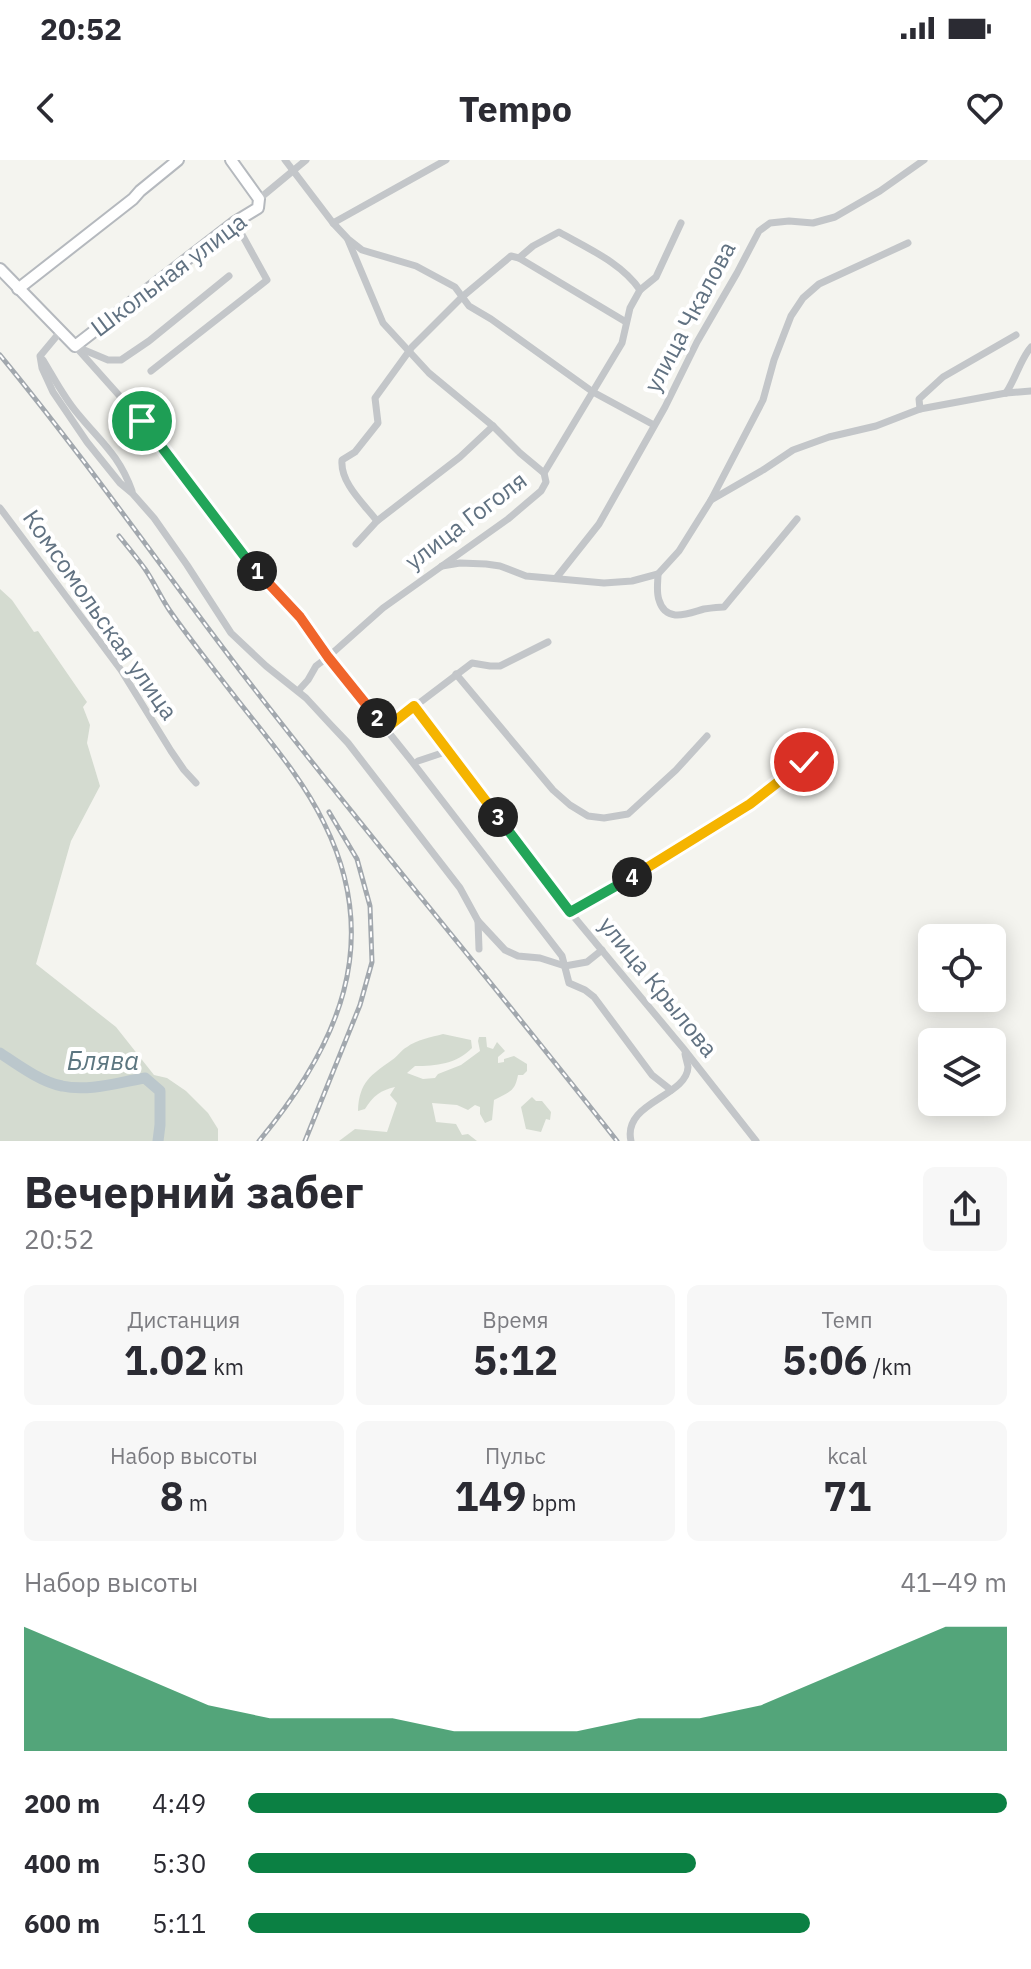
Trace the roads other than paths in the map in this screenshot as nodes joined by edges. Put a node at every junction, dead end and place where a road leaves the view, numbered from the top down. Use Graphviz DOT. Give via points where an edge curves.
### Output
graph roads {
  1 [pos="178,160"];
  2 [pos="231,160"];
  3 [pos="285,160"];
  4 [pos="306,160"];
  5 [pos="446,160"];
  6 [pos="924,160"];
  7 [pos="293,171"];
  8 [pos="259,199"];
  9 [pos="235,222"];
  10 [pos="333,223"];
  11 [pos="681,223"];
  12 [pos="348,239"];
  13 [pos="908,243"];
  14 [pos="519,258"];
  15 [pos="0,269"];
  16 [pos="229,276"];
  17 [pos="18,289"];
  18 [pos="640,290"];
  19 [pos="462,297"];
  20 [pos="626,322"];
  21 [pos="60,332"];
  22 [pos="1016,335"];
  23 [pos="75,346"];
  24 [pos="1031,347"];
  25 [pos="407,350"];
  26 [pos="40,356"];
  27 [pos="151,371"];
  28 [pos="1031,391"];
  29 [pos="593,392"];
  30 [pos="1006,393"];
  31 [pos="920,409"];
  32 [pos="654,425"];
  33 [pos="493,426"];
  34 [pos="544,473"];
  35 [pos="132,493"];
  36 [pos="711,500"];
  37 [pos="0,508"];
  38 [pos="797,519"];
  39 [pos="377,521"];
  40 [pos="356,544"];
  41 [pos="442,566"];
  42 [pos="658,574"];
  43 [pos="557,577"];
  44 [pos="548,642"];
  45 [pos="328,657"];
  46 [pos="456,674"];
  47 [pos="298,691"];
  48 [pos="414,706"];
  49 [pos="385,729"];
  50 [pos="707,736"];
  51 [pos="448,751"];
  52 [pos="829,751"];
  53 [pos="418,761"];
  54 [pos="196,783"];
  55 [pos="570,912"];
  56 [pos="478,921"];
  57 [pos="479,949"];
  58 [pos="602,950"];
  59 [pos="565,966"];
  60 [pos="683,1048"];
  61 [pos="671,1090"];
  62 [pos="631,1141"];
  63 [pos="756,1141"];
  1 -- 17 [label="street"];
  2 -- 8 [label="street"];
  3 -- 7 [label="street"];
  4 -- 7 [label="street, Школьная улица"];
  5 -- 10 [label="street"];
  6 -- 32 [label="street, улица Чкалова" via="835,217 770,223 759,231"];
  7 -- 8 [label="street, Школьная улица"];
  7 -- 10 [label="street"];
  8 -- 9 [label="street, Школьная улица" via="258,208"];
  9 -- 23 [label="street, Школьная улица"];
  9 -- 27 [label="street" via="267,280"];
  10 -- 12 [label="street"];
  11 -- 18 [label="street, улица Гоголя" via="656,277"];
  12 -- 19 [label="street" via="362,250 416,266 455,287"];
  12 -- 25 [label="street" via="383,323"];
  13 -- 36 [label="street" via="819,284 803,298 791,316 763,400"];
  14 -- 18 [label="street" via="559,232 632,278"];
  14 -- 19 [label="street" via="511,256"];
  14 -- 20 [label="street"];
  15 -- 17 [label="street"];
  16 -- 23 [label="street" via="121,360"];
  17 -- 21 [label="street"];
  18 -- 20 [label="street, улица Гоголя"];
  19 -- 25 [label="street"];
  19 -- 29 [label="street"];
  20 -- 29 [label="street, улица Гоголя" via="622,343"];
  21 -- 23 [label="street"];
  21 -- 26 [label="street"];
  22 -- 31 [label="street" via="943,377 919,399"];
  23 -- 45 [label="street" via="142,421"];
  24 -- 30 [label="street"];
  25 -- 33 [label="street"];
  25 -- 39 [label="street" via="375,398 378,423 342,460 345,480"];
  26 -- 35 [label="street" via="76,412 114,453"];
  26 -- 35 [label="street" via="53,392 87,442"];
  28 -- 30 [label="street"];
  29 -- 32 [label="street"];
  29 -- 34 [label="street, улица Гоголя"];
  30 -- 31 [label="street"];
  31 -- 36 [label="street" via="793,450"];
  32 -- 43 [label="street, улица Чкалова" via="599,524"];
  33 -- 34 [label="street"];
  33 -- 39 [label="street"];
  34 -- 41 [label="street, улица Гоголя" via="541,491"];
  35 -- 47 [label="street" via="231,633"];
  36 -- 42 [label="street"];
  37 -- 54 [label="street, Комсомольская улица" via="121,670"];
  38 -- 42 [label="street" via="724,607 671,614 658,598"];
  39 -- 40 [label="street"];
  41 -- 43 [label="street" via="486,564 526,576"];
  41 -- 45 [label="street, улица Гоголя"];
  42 -- 43 [label="street" via="604,583"];
  44 -- 46 [label="street" via="500,666 472,663"];
  45 -- 47 [label="street, улица Гоголя"];
  45 -- 49 [label="street"];
  46 -- 48 [label="street"];
  46 -- 50 [label="street" via="553,790 588,816 628,814"];
  47 -- 56 [label="street" via="348,743 460,888"];
  48 -- 49 [label="street"];
  48 -- 51 [label="street, улица Крылова"];
  49 -- 59 [label="street"];
  51 -- 53 [label="street"];
  51 -- 55 [label="street, улица Крылова"];
  52 -- 55 [label="street" via="808,757 750,804"];
  55 -- 58 [label="street, улица Крылова"];
  56 -- 57 [label="street"];
  56 -- 59 [label="street" via="505,950"];
  58 -- 59 [label="street" via="587,962"];
  58 -- 60 [label="street, улица Крылова"];
  59 -- 61 [label="street" via="569,983 594,997 652,1075"];
  60 -- 61 [label="street" via="688,1066 684,1079"];
  60 -- 63 [label="street, улица Крылова"];
  61 -- 62 [label="street" via="634,1119"];
}
